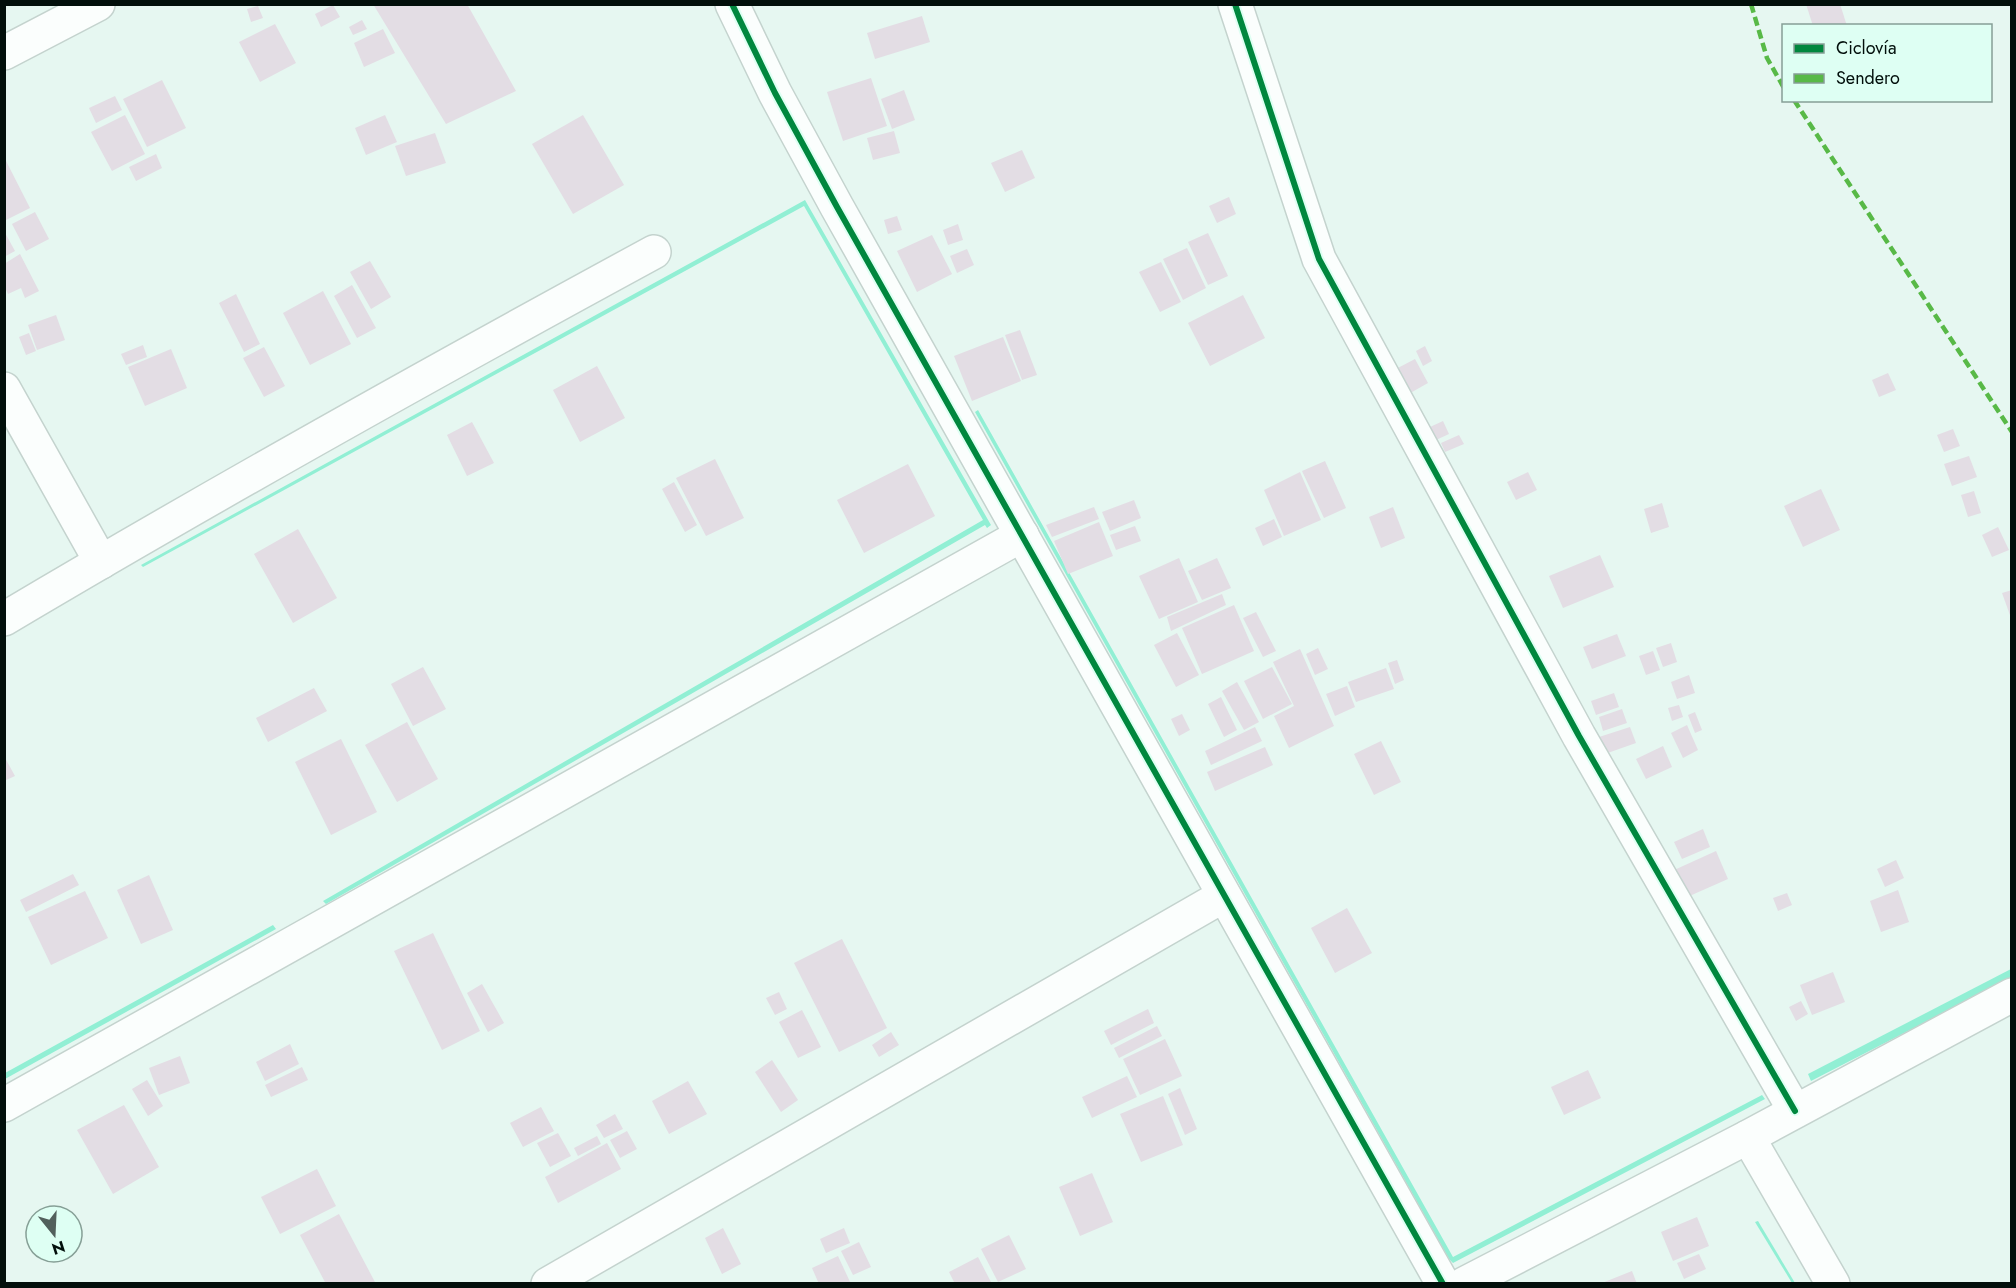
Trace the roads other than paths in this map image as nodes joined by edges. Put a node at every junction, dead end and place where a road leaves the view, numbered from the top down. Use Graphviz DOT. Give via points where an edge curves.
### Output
graph roads {
  1 [pos="98,4"];
  2 [pos="732,4"];
  3 [pos="1235,4"];
  4 [pos="4,53"];
  5 [pos="654,252"];
  6 [pos="4,389"];
  7 [pos="1022,535"];
  8 [pos="101,562"];
  9 [pos="4,619"];
  10 [pos="1223,896"];
  11 [pos="2012,995"];
  12 [pos="4,1105"];
  13 [pos="1796,1111"];
  14 [pos="1748,1137"];
  15 [pos="548,1284"];
  16 [pos="1443,1284"];
  17 [pos="1464,1284"];
  18 [pos="1833,1284"];
  1 -- 4 [label="street"];
  2 -- 7 [label="street" via="837,207"];
  3 -- 13 [label="street" via="1319,259 1579,736"];
  5 -- 8 [label="street"];
  6 -- 8 [label="street"];
  7 -- 10 [label="street"];
  7 -- 12 [label="street"];
  8 -- 9 [label="street"];
  10 -- 15 [label="street"];
  10 -- 16 [label="street"];
  11 -- 13 [label="street"];
  13 -- 14 [label="street"];
  14 -- 17 [label="street"];
  14 -- 18 [label="street"];
}
